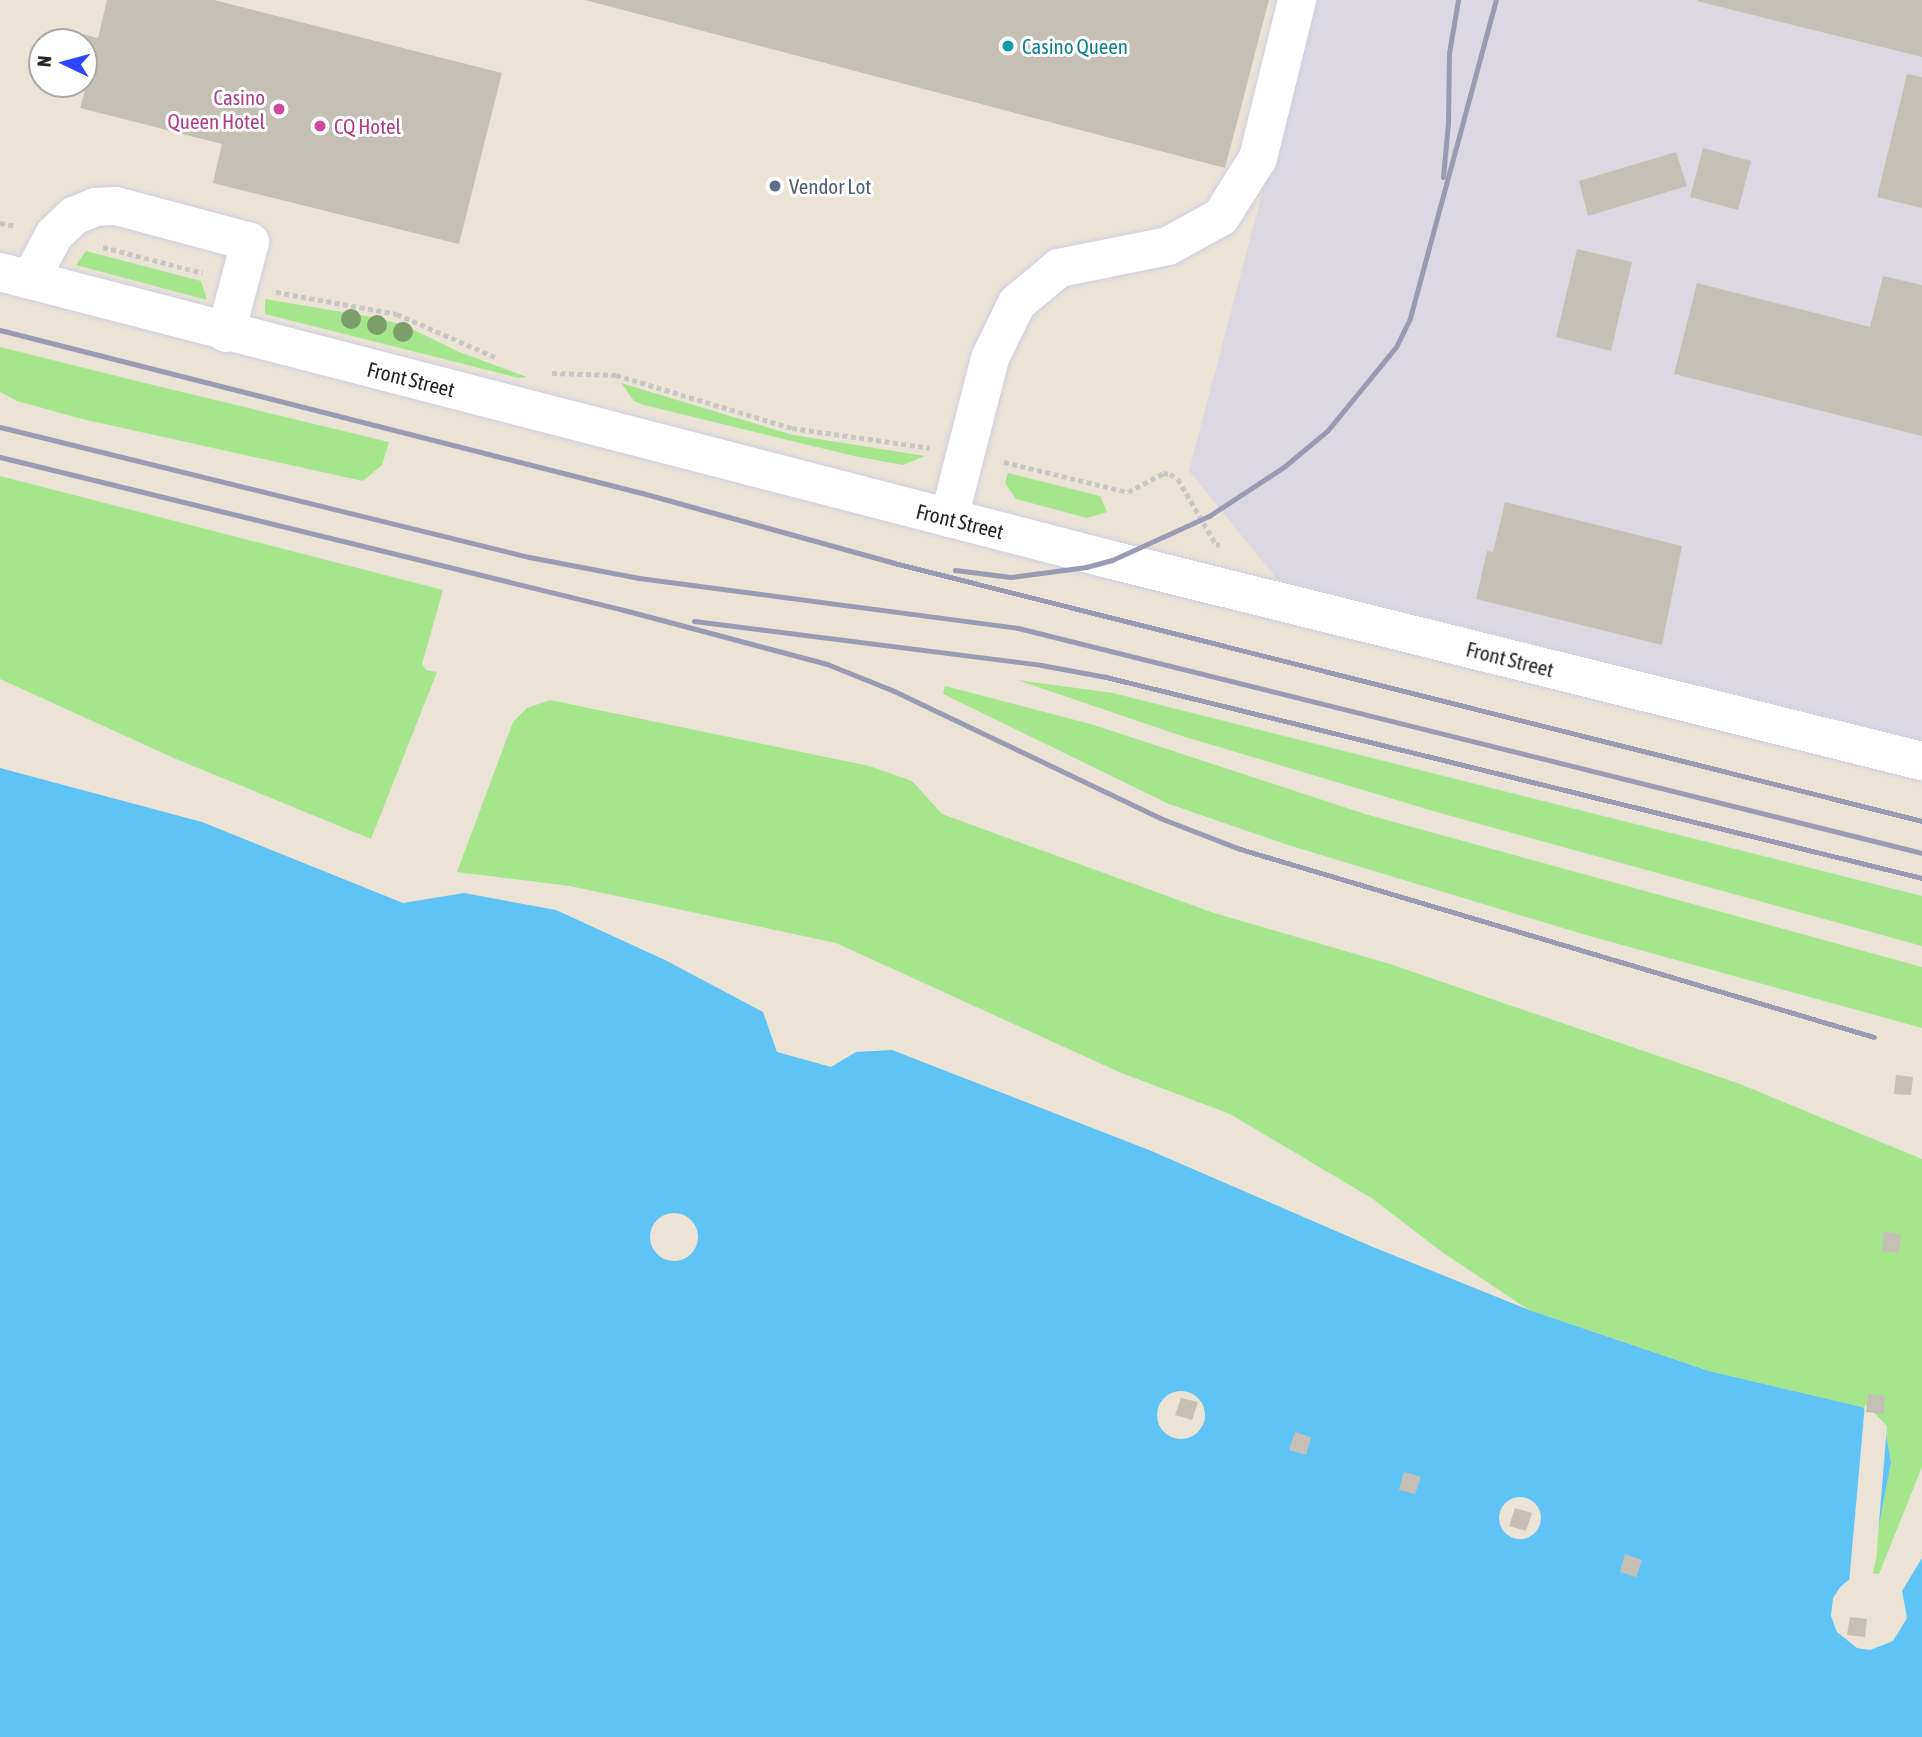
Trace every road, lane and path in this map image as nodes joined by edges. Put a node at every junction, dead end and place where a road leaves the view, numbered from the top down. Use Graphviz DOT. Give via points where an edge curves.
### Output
graph roads {
  1 [pos="1297,0"];
  2 [pos="0,223"];
  3 [pos="12,225"];
  4 [pos="95,244"];
  5 [pos="198,271"];
  6 [pos="15,276"];
  7 [pos="288,295"];
  8 [pos="226,333"];
  9 [pos="501,359"];
  10 [pos="543,373"];
  11 [pos="932,448"];
  12 [pos="1012,463"];
  13 [pos="949,518"];
  14 [pos="1228,547"];
  15 [pos="1922,761"];
  1 -- 13 [label="street" via="1258,158 1221,217 1168,246 1059,268 1017,303 990,358"];
  2 -- 3 [label="path"];
  4 -- 5 [label="path"];
  6 -- 8 [label="street, Front Street"];
  6 -- 8 [label="street" via="74,216 95,207 116,206 237,238 250,242"];
  7 -- 9 [label="path" via="397,314"];
  8 -- 13 [label="street, Front Street"];
  10 -- 11 [label="path" via="616,375 792,428"];
  12 -- 14 [label="path" via="1128,492 1170,474 1178,479 1216,544"];
  13 -- 15 [label="street, Front Street"];
}
